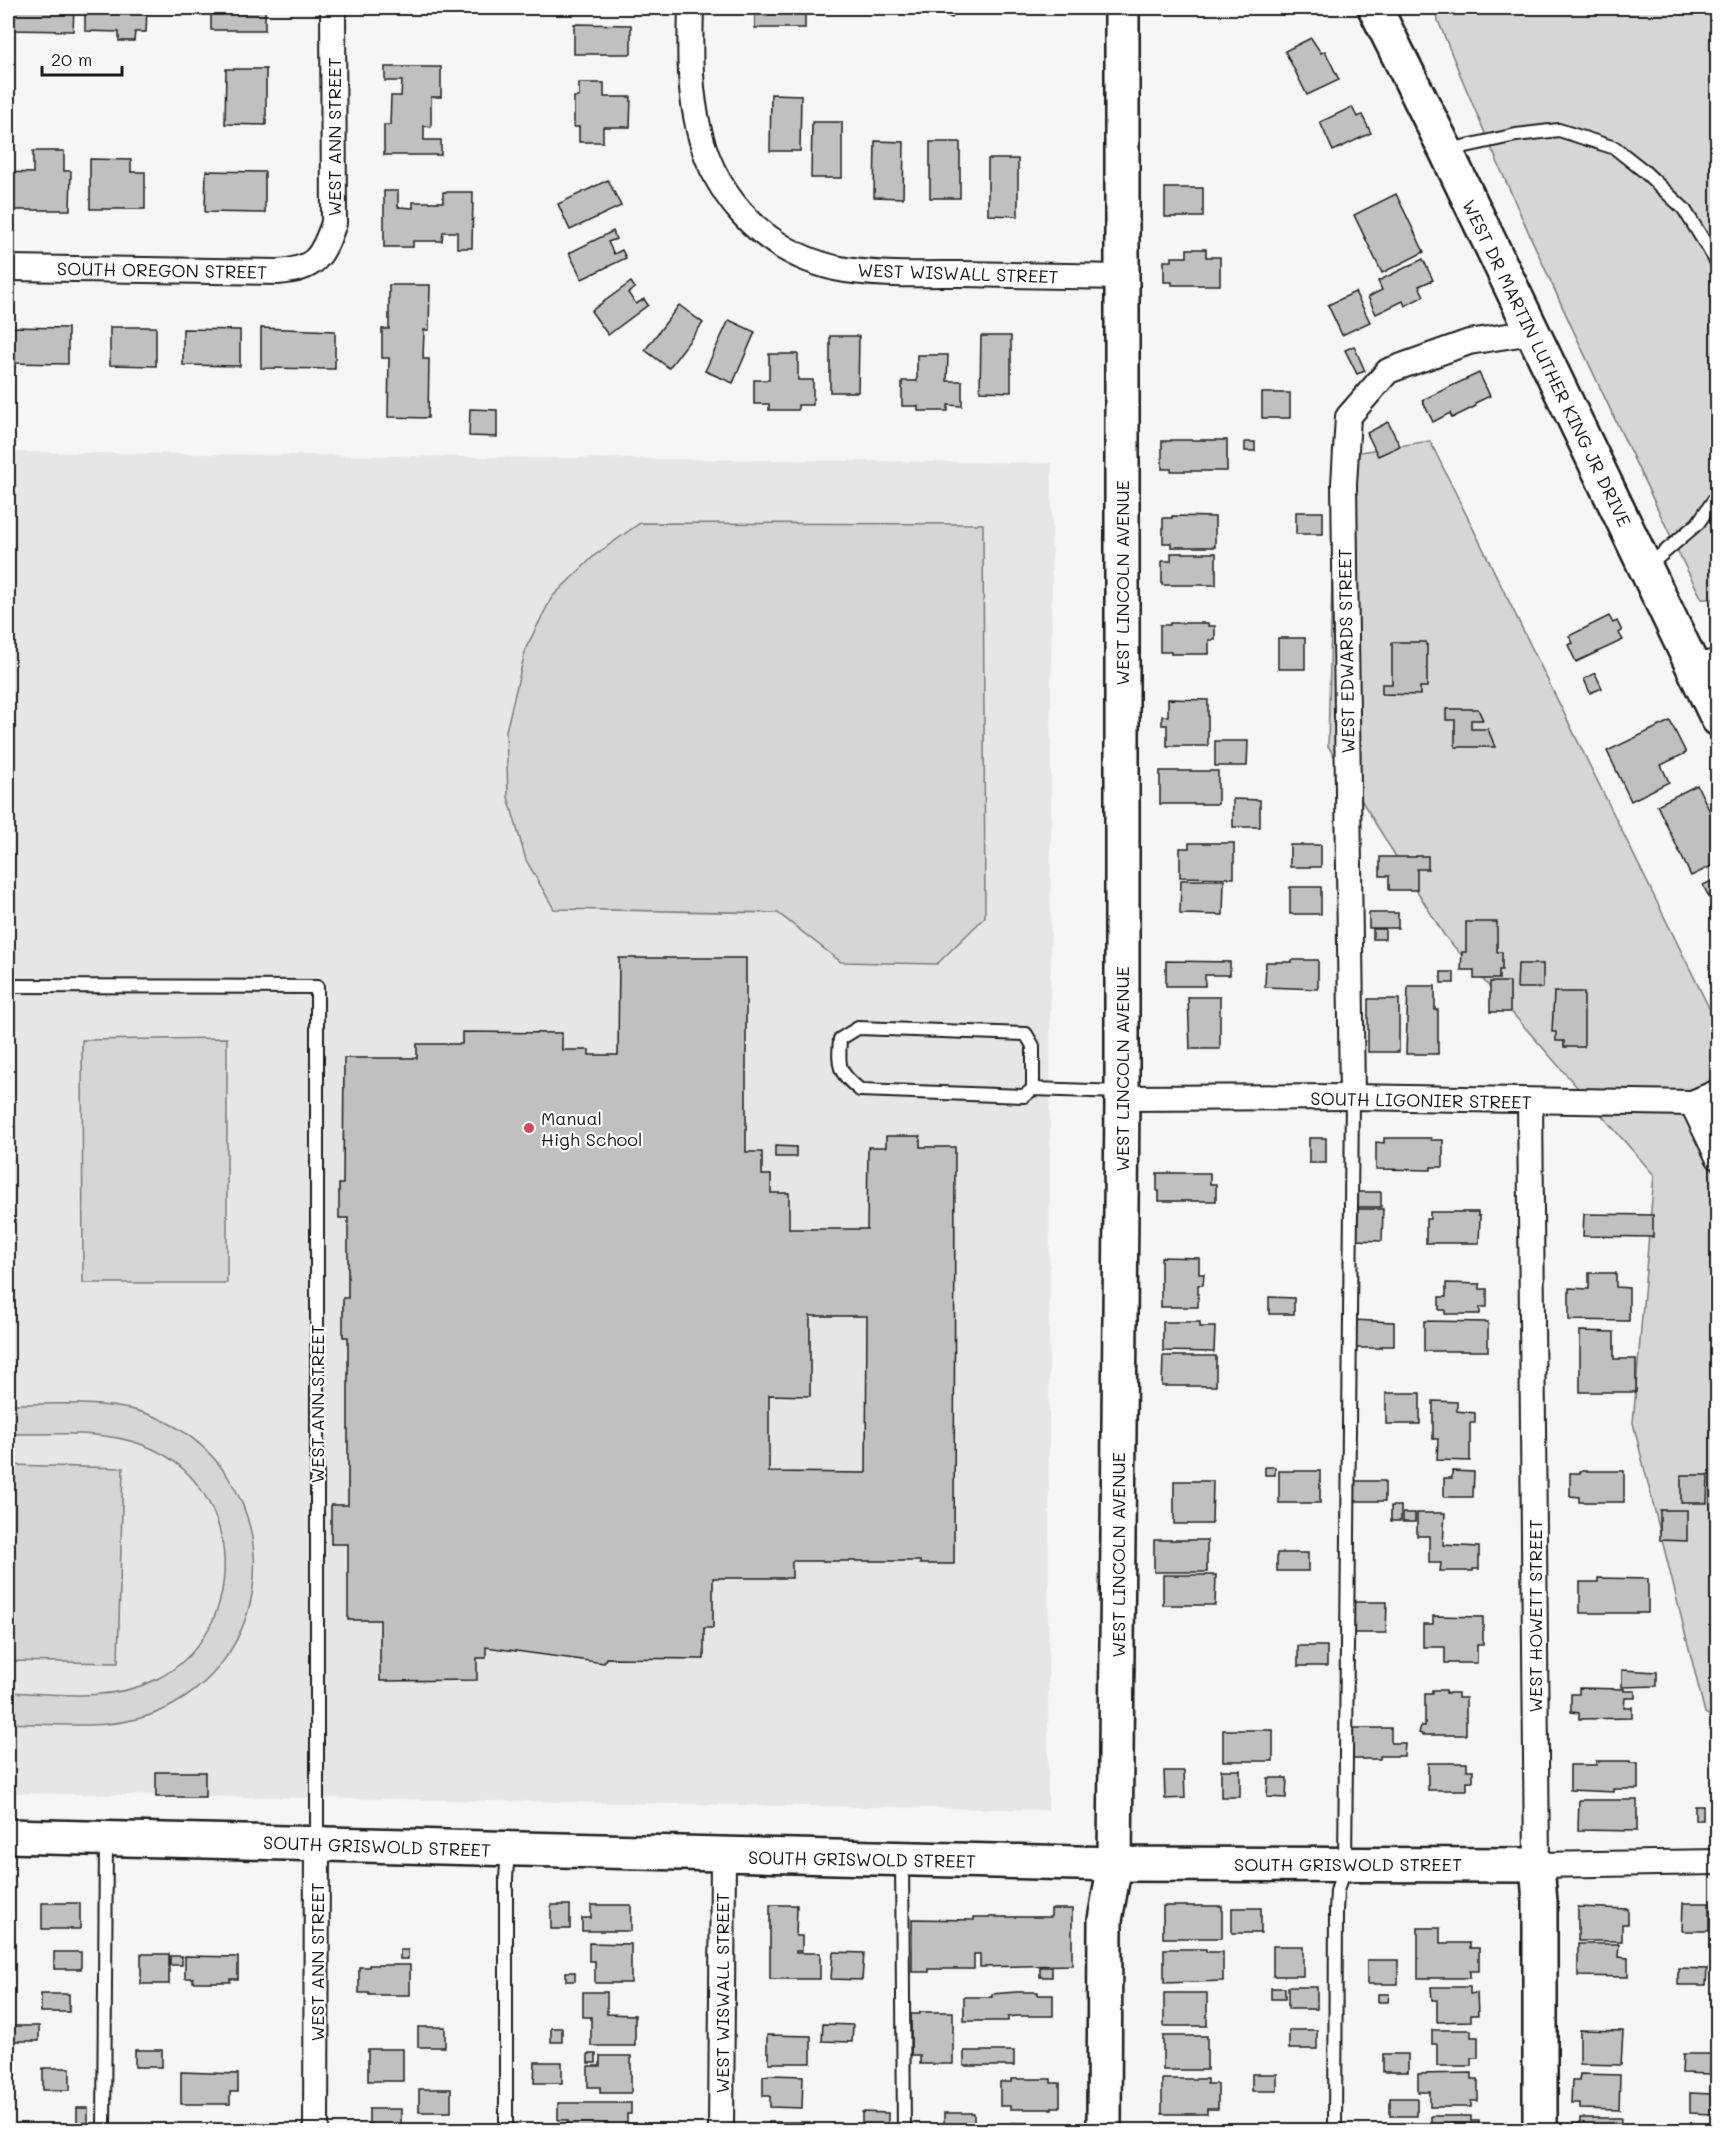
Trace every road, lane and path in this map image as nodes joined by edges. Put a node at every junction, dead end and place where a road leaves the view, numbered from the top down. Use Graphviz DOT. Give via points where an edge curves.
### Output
graph roads {
  1 [pos="333,8"];
  2 [pos="691,8"];
  3 [pos="1122,8"];
  4 [pos="1375,8"];
  5 [pos="1446,151"];
  6 [pos="315,262"];
  7 [pos="1718,264"];
  8 [pos="8,268"];
  9 [pos="1122,277"];
  10 [pos="1532,332"];
  11 [pos="1718,494"];
  12 [pos="1646,568"];
  13 [pos="1705,664"];
  14 [pos="1718,719"];
  15 [pos="8,986"];
  16 [pos="1033,1089"];
  17 [pos="1718,1092"];
  18 [pos="1122,1095"];
  19 [pos="1352,1097"];
  20 [pos="1530,1101"];
  21 [pos="1692,1103"];
  22 [pos="1718,1157"];
  23 [pos="8,1836"];
  24 [pos="106,1839"];
  25 [pos="317,1844"];
  26 [pos="508,1850"];
  27 [pos="723,1856"];
  28 [pos="902,1860"];
  29 [pos="1718,1862"];
  30 [pos="1115,1864"];
  31 [pos="1345,1864"];
  32 [pos="1537,1864"];
  33 [pos="105,2130"];
  34 [pos="316,2130"];
  35 [pos="506,2130"];
  36 [pos="721,2130"];
  37 [pos="904,2130"];
  38 [pos="1104,2130"];
  39 [pos="1335,2130"];
  40 [pos="1540,2130"];
  1 -- 6 [label="street, WEST ANN STREET" via="334,224"];
  2 -- 9 [label="street, WEST WISWALL STREET" via="692,89 706,152 730,201 746,220 777,243 814,261 844,269 906,274"];
  3 -- 9 [label="main road, WEST LINCOLN AVENUE"];
  4 -- 5 [label="main road, WEST DR MARTIN LUTHER KING JR DRIVE"];
  5 -- 7 [label="lane" via="1559,130 1615,148 1684,209"];
  5 -- 10 [label="main road, WEST DR MARTIN LUTHER KING JR DRIVE"];
  6 -- 8 [label="street, SOUTH OREGON STREET" via="299,270 279,272"];
  9 -- 18 [label="main road, WEST LINCOLN AVENUE"];
  10 -- 12 [label="main road, WEST DR MARTIN LUTHER KING JR DRIVE"];
  10 -- 19 [label="street, WEST EDWARDS STREET" via="1469,342 1388,370 1348,417 1344,484"];
  11 -- 12 [label="lane" via="1698,523"];
  12 -- 13 [label="main road, WEST DR MARTIN LUTHER KING JR DRIVE"];
  13 -- 14 [label="main road, WEST DR MARTIN LUTHER KING JR DRIVE"];
  15 -- 25 [label="lane, WEST ANN STREET" via="317,987"];
  16 -- 16 [label="lane" via="1033,1046 1026,1034 858,1028 840,1039 838,1061 844,1077 860,1090 1024,1096"];
  16 -- 18 [label="lane"];
  17 -- 21 [label="street, SOUTH LIGONIER STREET"];
  18 -- 19 [label="street, SOUTH LIGONIER STREET"];
  18 -- 30 [label="main road, WEST LINCOLN AVENUE"];
  19 -- 20 [label="street, SOUTH LIGONIER STREET"];
  19 -- 31 [label="lane"];
  20 -- 21 [label="street, SOUTH LIGONIER STREET"];
  20 -- 32 [label="street, WEST HOWETT STREET"];
  21 -- 22 [label="street"];
  23 -- 24 [label="main road, SOUTH GRISWOLD STREET"];
  24 -- 25 [label="main road, SOUTH GRISWOLD STREET"];
  24 -- 33 [label="lane"];
  25 -- 26 [label="main road, SOUTH GRISWOLD STREET"];
  25 -- 34 [label="street, WEST ANN STREET"];
  26 -- 27 [label="main road, SOUTH GRISWOLD STREET"];
  26 -- 35 [label="lane"];
  27 -- 28 [label="main road, SOUTH GRISWOLD STREET"];
  27 -- 36 [label="street, WEST WISWALL STREET"];
  28 -- 30 [label="main road, SOUTH GRISWOLD STREET"];
  28 -- 37 [label="lane"];
  29 -- 32 [label="street, SOUTH GRISWOLD STREET"];
  30 -- 31 [label="main road, SOUTH GRISWOLD STREET"];
  30 -- 38 [label="main road, WEST LINCOLN AVENUE" via="1105,1920"];
  31 -- 32 [label="main road, SOUTH GRISWOLD STREET"];
  31 -- 39 [label="lane" via="1336,1911"];
  32 -- 40 [label="main road, WEST HOWETT STREET"];
}
